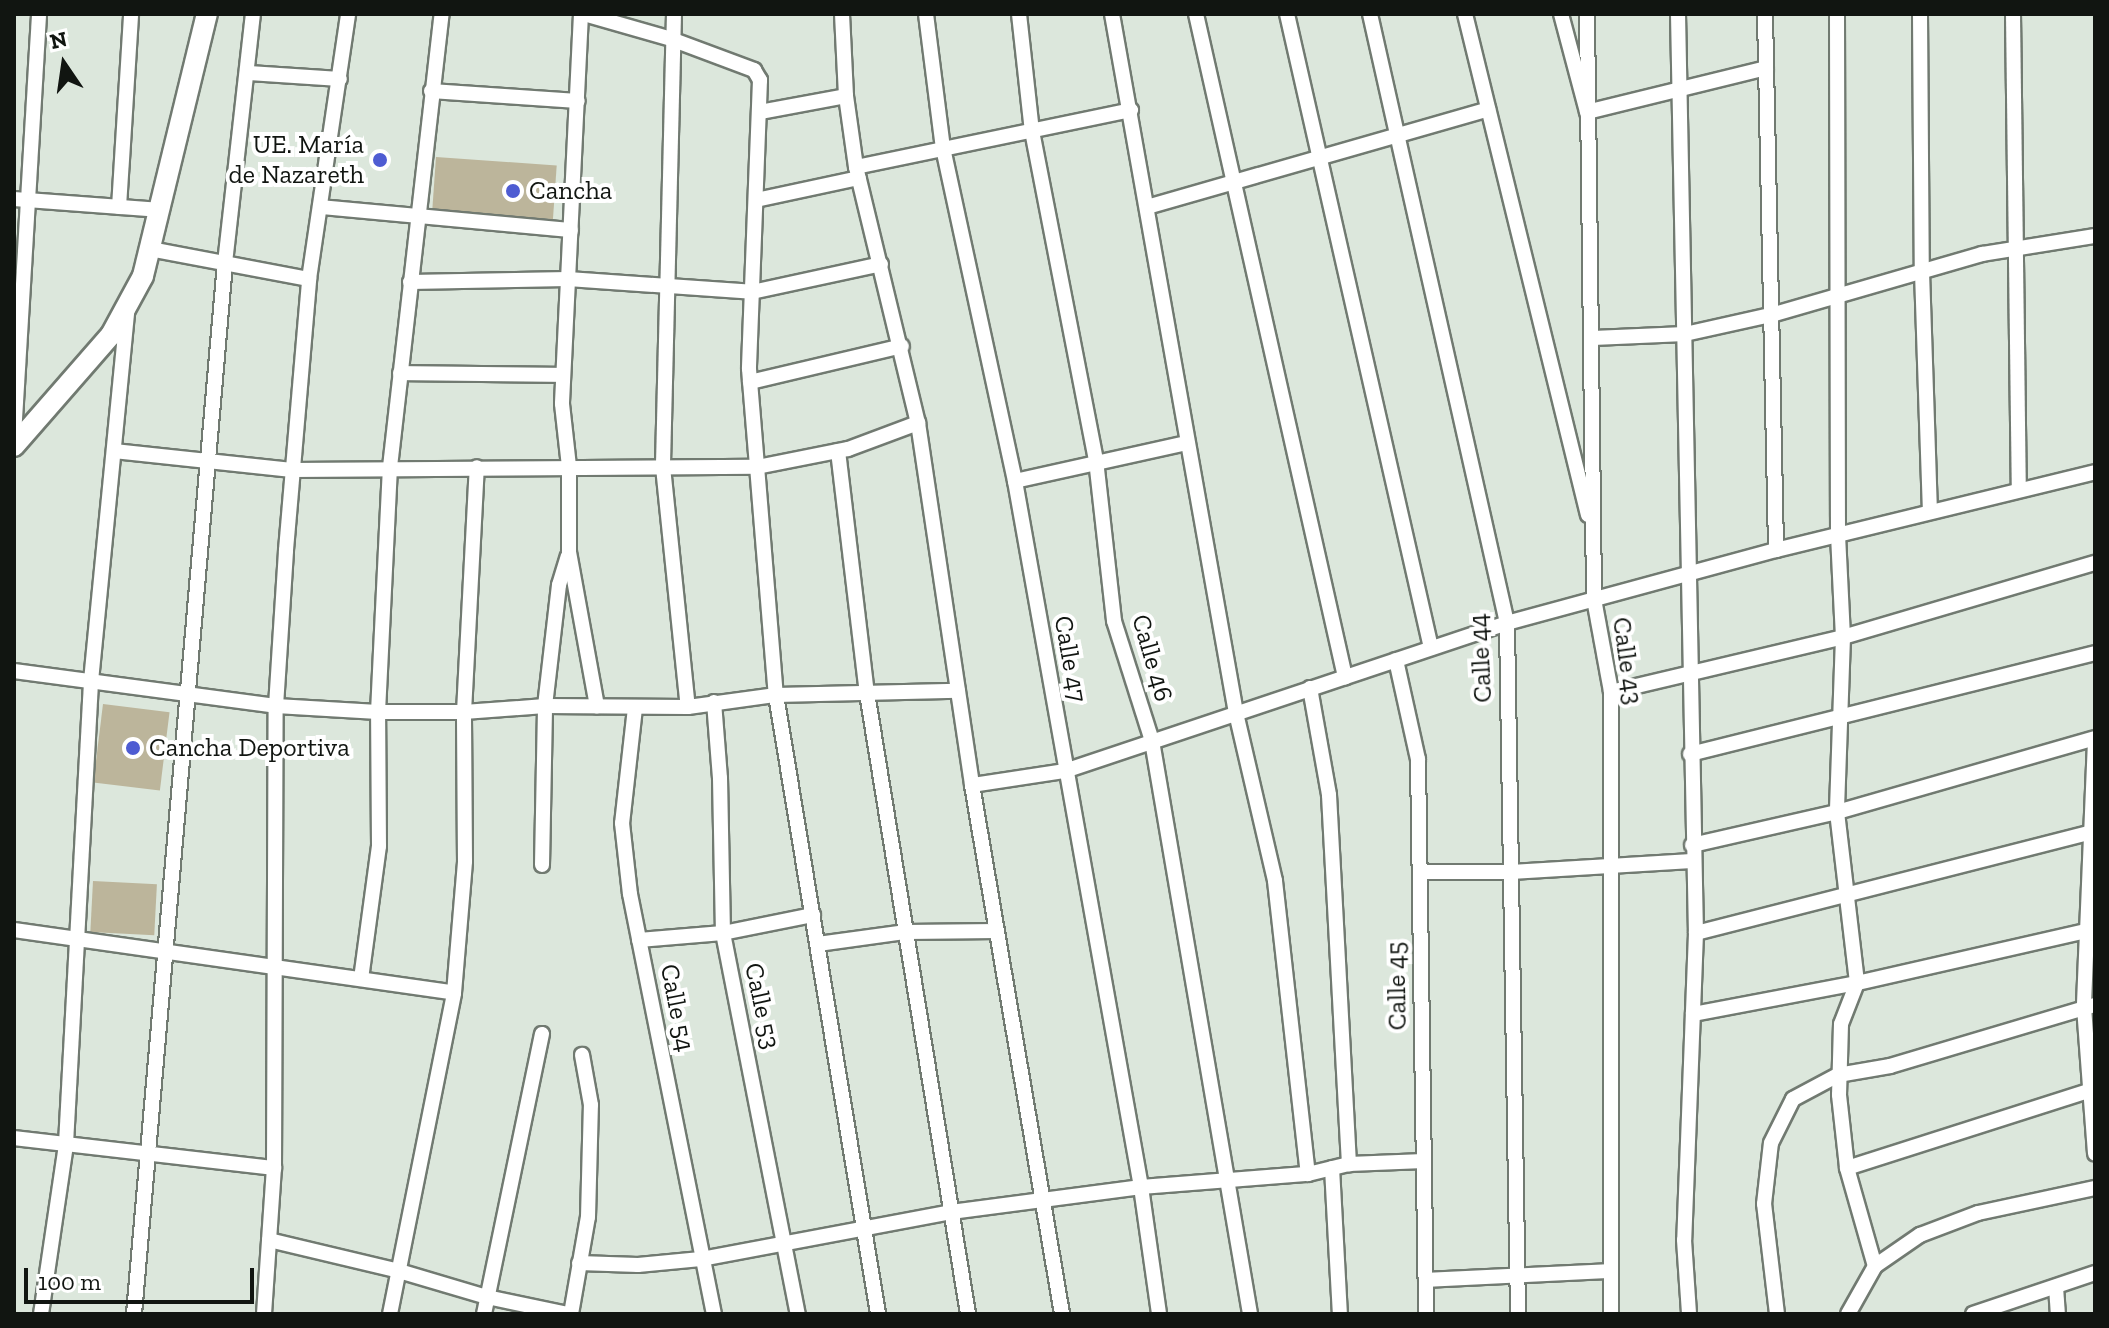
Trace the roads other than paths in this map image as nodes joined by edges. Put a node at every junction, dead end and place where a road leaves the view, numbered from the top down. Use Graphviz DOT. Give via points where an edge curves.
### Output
graph roads {
  1 [pos="39,14"];
  2 [pos="131,14"];
  3 [pos="207,14"];
  4 [pos="253,14"];
  5 [pos="348,14"];
  6 [pos="442,14"];
  7 [pos="582,14"];
  8 [pos="674,14"];
  9 [pos="842,14"];
  10 [pos="926,14"];
  11 [pos="1019,14"];
  12 [pos="1112,14"];
  13 [pos="1196,14"];
  14 [pos="1287,14"];
  15 [pos="1370,14"];
  16 [pos="1465,14"];
  17 [pos="1561,14"];
  18 [pos="1587,14"];
  19 [pos="1678,14"];
  20 [pos="1765,14"];
  21 [pos="1837,14"];
  22 [pos="1920,14"];
  23 [pos="2013,14"];
  24 [pos="671,39"];
  25 [pos="1766,68"];
  26 [pos="249,73"];
  27 [pos="340,79"];
  28 [pos="1679,90"];
  29 [pos="431,91"];
  30 [pos="846,96"];
  31 [pos="578,101"];
  32 [pos="1488,109"];
  33 [pos="1131,110"];
  34 [pos="760,112"];
  35 [pos="1587,112"];
  36 [pos="1032,131"];
  37 [pos="1397,135"];
  38 [pos="943,148"];
  39 [pos="1320,157"];
  40 [pos="857,172"];
  41 [pos="1234,182"];
  42 [pos="14,199"];
  43 [pos="31,200"];
  44 [pos="756,200"];
  45 [pos="119,207"];
  46 [pos="321,207"];
  47 [pos="1147,207"];
  48 [pos="161,210"];
  49 [pos="416,218"];
  50 [pos="571,230"];
  51 [pos="2095,236"];
  52 [pos="150,249"];
  53 [pos="2013,249"];
  54 [pos="225,263"];
  55 [pos="881,264"];
  56 [pos="1922,272"];
  57 [pos="309,279"];
  58 [pos="568,279"];
  59 [pos="410,282"];
  60 [pos="666,287"];
  61 [pos="752,292"];
  62 [pos="1838,296"];
  63 [pos="128,304"];
  64 [pos="1771,315"];
  65 [pos="1685,334"];
  66 [pos="1593,338"];
  67 [pos="902,346"];
  68 [pos="400,373"];
  69 [pos="563,375"];
  70 [pos="750,382"];
  71 [pos="918,423"];
  72 [pos="14,436"];
  73 [pos="1186,443"];
  74 [pos="14,446"];
  75 [pos="114,451"];
  76 [pos="838,451"];
  77 [pos="1096,460"];
  78 [pos="209,461"];
  79 [pos="569,466"];
  80 [pos="390,467"];
  81 [pos="477,467"];
  82 [pos="663,467"];
  83 [pos="757,467"];
  84 [pos="292,470"];
  85 [pos="2095,472"];
  86 [pos="1015,481"];
  87 [pos="2019,490"];
  88 [pos="1930,512"];
  89 [pos="1838,535"];
  90 [pos="1593,539"];
  91 [pos="1776,550"];
  92 [pos="569,552"];
  93 [pos="2095,563"];
  94 [pos="1688,574"];
  95 [pos="1594,599"];
  96 [pos="1507,623"];
  97 [pos="1843,637"];
  98 [pos="1431,648"];
  99 [pos="2095,653"];
  100 [pos="1396,660"];
  101 [pos="14,671"];
  102 [pos="1689,671"];
  103 [pos="1345,677"];
  104 [pos="91,681"];
  105 [pos="1310,688"];
  106 [pos="958,691"];
  107 [pos="1611,692"];
  108 [pos="867,693"];
  109 [pos="190,694"];
  110 [pos="776,695"];
  111 [pos="714,702"];
  112 [pos="276,706"];
  113 [pos="545,706"];
  114 [pos="597,706"];
  115 [pos="688,707"];
  116 [pos="635,708"];
  117 [pos="378,712"];
  118 [pos="464,712"];
  119 [pos="1236,713"];
  120 [pos="1842,714"];
  121 [pos="2095,739"];
  122 [pos="1152,741"];
  123 [pos="1690,754"];
  124 [pos="1065,771"];
  125 [pos="972,785"];
  126 [pos="1837,812"];
  127 [pos="2094,831"];
  128 [pos="1692,845"];
  129 [pos="1692,861"];
  130 [pos="542,865"];
  131 [pos="1610,865"];
  132 [pos="1420,872"];
  133 [pos="1511,872"];
  134 [pos="1845,893"];
  135 [pos="2091,909"];
  136 [pos="813,915"];
  137 [pos="14,930"];
  138 [pos="997,931"];
  139 [pos="2086,931"];
  140 [pos="906,932"];
  141 [pos="723,933"];
  142 [pos="1696,933"];
  143 [pos="77,939"];
  144 [pos="639,940"];
  145 [pos="818,944"];
  146 [pos="167,952"];
  147 [pos="275,967"];
  148 [pos="361,979"];
  149 [pos="1857,983"];
  150 [pos="454,993"];
  151 [pos="2090,1006"];
  152 [pos="1693,1014"];
  153 [pos="542,1034"];
  154 [pos="582,1055"];
  155 [pos="1838,1075"];
  156 [pos="2092,1089"];
  157 [pos="14,1138"];
  158 [pos="66,1144"];
  159 [pos="149,1153"];
  160 [pos="2095,1154"];
  161 [pos="1424,1161"];
  162 [pos="1349,1164"];
  163 [pos="274,1168"];
  164 [pos="1332,1168"];
  165 [pos="1847,1168"];
  166 [pos="1308,1174"];
  167 [pos="1228,1180"];
  168 [pos="1141,1187"];
  169 [pos="2095,1188"];
  170 [pos="1043,1202"];
  171 [pos="951,1212"];
  172 [pos="865,1228"];
  173 [pos="269,1240"];
  174 [pos="786,1243"];
  175 [pos="701,1259"];
  176 [pos="579,1263"];
  177 [pos="1875,1266"];
  178 [pos="399,1271"];
  179 [pos="1611,1271"];
  180 [pos="2095,1273"];
  181 [pos="1518,1276"];
  182 [pos="1426,1280"];
  183 [pos="2056,1287"];
  184 [pos="487,1297"];
  185 [pos="41,1314"];
  186 [pos="134,1314"];
  187 [pos="264,1314"];
  188 [pos="390,1314"];
  189 [pos="484,1314"];
  190 [pos="570,1314"];
  191 [pos="714,1314"];
  192 [pos="798,1314"];
  193 [pos="878,1314"];
  194 [pos="968,1314"];
  195 [pos="1062,1314"];
  196 [pos="1159,1314"];
  197 [pos="1250,1314"];
  198 [pos="1340,1314"];
  199 [pos="1426,1314"];
  200 [pos="1518,1314"];
  201 [pos="1611,1314"];
  202 [pos="1689,1314"];
  203 [pos="1777,1314"];
  204 [pos="1848,1314"];
  205 [pos="1973,1314"];
  206 [pos="2058,1314"];
  1 -- 43 [label="street"];
  2 -- 45 [label="street"];
  3 -- 48 [label="street"];
  4 -- 26 [label="street"];
  5 -- 27 [label="street"];
  6 -- 29 [label="street"];
  7 -- 24 [label="street"];
  7 -- 31 [label="street"];
  8 -- 24 [label="street"];
  9 -- 30 [label="street"];
  10 -- 38 [label="street, Calle 47"];
  11 -- 36 [label="street, Calle 46"];
  12 -- 33 [label="street"];
  13 -- 41 [label="street"];
  14 -- 39 [label="street"];
  15 -- 37 [label="street, Calle 44"];
  16 -- 32 [label="street"];
  17 -- 35 [label="street"];
  18 -- 35 [label="street, Calle 43"];
  19 -- 28 [label="street"];
  20 -- 25 [label="street"];
  21 -- 62 [label="street"];
  22 -- 56 [label="street"];
  23 -- 53 [label="street"];
  24 -- 34 [label="street" via="754,70 760,80"];
  24 -- 60 [label="street"];
  25 -- 28 [label="street"];
  25 -- 64 [label="street"];
  26 -- 27 [label="street"];
  26 -- 54 [label="street"];
  27 -- 46 [label="street"];
  28 -- 35 [label="street"];
  28 -- 65 [label="street"];
  29 -- 31 [label="street"];
  29 -- 49 [label="street"];
  30 -- 34 [label="street"];
  30 -- 40 [label="street"];
  31 -- 50 [label="street"];
  32 -- 37 [label="street"];
  32 -- 90 [label="street"];
  33 -- 36 [label="street"];
  33 -- 47 [label="street"];
  34 -- 44 [label="street"];
  35 -- 66 [label="street, Calle 43"];
  36 -- 38 [label="street"];
  36 -- 77 [label="street, Calle 46"];
  37 -- 39 [label="street"];
  37 -- 96 [label="street, Calle 44"];
  38 -- 40 [label="street"];
  38 -- 86 [label="street, Calle 47"];
  39 -- 41 [label="street"];
  39 -- 98 [label="street"];
  40 -- 44 [label="street"];
  40 -- 55 [label="street"];
  41 -- 47 [label="street"];
  41 -- 103 [label="street"];
  42 -- 43 [label="street"];
  43 -- 45 [label="street"];
  43 -- 72 [label="street"];
  44 -- 61 [label="street"];
  45 -- 48 [label="street"];
  46 -- 49 [label="street"];
  46 -- 57 [label="street"];
  47 -- 73 [label="street"];
  48 -- 52 [label="street"];
  49 -- 50 [label="street"];
  49 -- 59 [label="street"];
  50 -- 58 [label="street"];
  51 -- 53 [label="street"];
  52 -- 54 [label="street"];
  52 -- 63 [label="street"];
  53 -- 56 [label="street"];
  53 -- 87 [label="street"];
  54 -- 57 [label="street"];
  54 -- 78 [label="street"];
  55 -- 61 [label="street"];
  55 -- 67 [label="street"];
  56 -- 62 [label="street"];
  56 -- 88 [label="street"];
  57 -- 84 [label="street"];
  58 -- 59 [label="street"];
  58 -- 60 [label="street"];
  58 -- 69 [label="street"];
  59 -- 68 [label="street"];
  60 -- 61 [label="street"];
  60 -- 82 [label="street"];
  61 -- 70 [label="street"];
  62 -- 64 [label="street"];
  62 -- 89 [label="street"];
  63 -- 74 [label="street" via="111,335"];
  63 -- 75 [label="street"];
  64 -- 65 [label="street"];
  64 -- 91 [label="street"];
  65 -- 66 [label="street"];
  65 -- 94 [label="street"];
  66 -- 90 [label="street, Calle 43"];
  67 -- 70 [label="street"];
  67 -- 71 [label="street"];
  68 -- 69 [label="street"];
  68 -- 80 [label="street"];
  69 -- 79 [label="street"];
  70 -- 83 [label="street"];
  71 -- 76 [label="street"];
  71 -- 106 [label="street"];
  73 -- 77 [label="street"];
  73 -- 119 [label="street"];
  75 -- 78 [label="street"];
  75 -- 104 [label="street"];
  76 -- 83 [label="street"];
  76 -- 108 [label="street"];
  77 -- 86 [label="street"];
  77 -- 122 [label="street, Calle 46" via="1114,621"];
  78 -- 84 [label="street"];
  78 -- 109 [label="street"];
  79 -- 81 [label="street"];
  79 -- 82 [label="street"];
  79 -- 92 [label="street"];
  80 -- 81 [label="street"];
  80 -- 84 [label="street"];
  80 -- 117 [label="street"];
  81 -- 118 [label="street"];
  82 -- 83 [label="street"];
  82 -- 115 [label="street"];
  83 -- 110 [label="street"];
  84 -- 112 [label="street"];
  85 -- 87 [label="street"];
  86 -- 124 [label="street, Calle 47"];
  87 -- 88 [label="street"];
  88 -- 89 [label="street"];
  89 -- 91 [label="street"];
  89 -- 97 [label="street"];
  90 -- 95 [label="street, Calle 43"];
  91 -- 94 [label="street"];
  92 -- 113 [label="street" via="559,585"];
  92 -- 114 [label="street"];
  93 -- 97 [label="street"];
  94 -- 95 [label="street"];
  94 -- 102 [label="street"];
  95 -- 96 [label="street"];
  95 -- 107 [label="street, Calle 43"];
  96 -- 98 [label="street"];
  96 -- 133 [label="street, Calle 44"];
  97 -- 102 [label="street"];
  97 -- 120 [label="street"];
  98 -- 100 [label="street"];
  99 -- 120 [label="street"];
  100 -- 103 [label="street"];
  100 -- 132 [label="street, Calle 45" via="1418,759"];
  101 -- 104 [label="street"];
  102 -- 107 [label="street"];
  102 -- 123 [label="street"];
  103 -- 105 [label="street"];
  104 -- 109 [label="street"];
  104 -- 143 [label="street"];
  105 -- 119 [label="street"];
  105 -- 162 [label="street" via="1329,795"];
  106 -- 108 [label="street"];
  106 -- 125 [label="street"];
  107 -- 131 [label="street, Calle 43"];
  108 -- 110 [label="street"];
  108 -- 140 [label="street"];
  109 -- 112 [label="street"];
  109 -- 146 [label="street"];
  110 -- 111 [label="street"];
  110 -- 136 [label="street"];
  111 -- 115 [label="street"];
  111 -- 141 [label="street, Calle 53"];
  112 -- 117 [label="street"];
  112 -- 147 [label="street"];
  113 -- 114 [label="street"];
  113 -- 118 [label="street"];
  113 -- 130 [label="street"];
  114 -- 116 [label="street"];
  115 -- 116 [label="street"];
  116 -- 144 [label="street, Calle 54" via="622,823"];
  117 -- 118 [label="street"];
  117 -- 148 [label="street" via="379,846"];
  118 -- 150 [label="street" via="465,861"];
  119 -- 122 [label="street"];
  119 -- 166 [label="street" via="1275,881"];
  120 -- 123 [label="street"];
  120 -- 126 [label="street"];
  121 -- 126 [label="street"];
  121 -- 127 [label="street"];
  122 -- 124 [label="street"];
  122 -- 167 [label="street, Calle 46"];
  123 -- 128 [label="street"];
  124 -- 125 [label="street"];
  124 -- 168 [label="street, Calle 47"];
  125 -- 138 [label="street"];
  126 -- 128 [label="street"];
  126 -- 134 [label="street"];
  127 -- 134 [label="street"];
  127 -- 135 [label="street"];
  128 -- 129 [label="street"];
  129 -- 131 [label="street"];
  129 -- 142 [label="street"];
  131 -- 133 [label="street"];
  131 -- 179 [label="street, Calle 43"];
  132 -- 133 [label="street"];
  132 -- 161 [label="street, Calle 45"];
  133 -- 181 [label="street, Calle 44"];
  134 -- 142 [label="street"];
  134 -- 149 [label="street"];
  135 -- 139 [label="street"];
  136 -- 141 [label="street"];
  136 -- 145 [label="street"];
  137 -- 143 [label="street"];
  138 -- 140 [label="street"];
  138 -- 170 [label="street"];
  139 -- 149 [label="street"];
  139 -- 151 [label="street"];
  140 -- 145 [label="street"];
  140 -- 171 [label="street"];
  141 -- 144 [label="street"];
  141 -- 174 [label="street, Calle 53"];
  142 -- 152 [label="street"];
  143 -- 146 [label="street"];
  143 -- 158 [label="street"];
  144 -- 175 [label="street, Calle 54"];
  145 -- 172 [label="street"];
  146 -- 147 [label="street"];
  146 -- 159 [label="street"];
  147 -- 148 [label="street"];
  147 -- 163 [label="street"];
  148 -- 150 [label="street"];
  149 -- 152 [label="street"];
  149 -- 155 [label="street" via="1841,1024"];
  150 -- 178 [label="street"];
  151 -- 155 [label="street" via="1890,1066"];
  151 -- 156 [label="street"];
  152 -- 202 [label="street" via="1684,1240"];
  153 -- 184 [label="street"];
  154 -- 176 [label="street" via="591,1105 588,1217"];
  155 -- 165 [label="street"];
  155 -- 203 [label="street" via="1793,1099 1771,1143 1764,1204"];
  156 -- 160 [label="street"];
  156 -- 165 [label="street"];
  157 -- 158 [label="street"];
  158 -- 159 [label="street"];
  158 -- 185 [label="street"];
  159 -- 163 [label="street"];
  159 -- 186 [label="street"];
  161 -- 162 [label="street"];
  161 -- 182 [label="street, Calle 45"];
  162 -- 164 [label="street"];
  163 -- 173 [label="street"];
  164 -- 166 [label="street"];
  164 -- 198 [label="street"];
  165 -- 177 [label="street"];
  166 -- 167 [label="street"];
  167 -- 168 [label="street"];
  167 -- 197 [label="street, Calle 46"];
  168 -- 170 [label="street"];
  168 -- 196 [label="street, Calle 47"];
  169 -- 177 [label="street" via="1978,1213 1920,1235"];
  170 -- 171 [label="street"];
  170 -- 195 [label="street"];
  171 -- 172 [label="street"];
  171 -- 194 [label="street"];
  172 -- 174 [label="street"];
  172 -- 193 [label="street"];
  173 -- 178 [label="street"];
  173 -- 187 [label="street"];
  174 -- 175 [label="street"];
  174 -- 192 [label="street, Calle 53"];
  175 -- 176 [label="street"];
  175 -- 191 [label="street, Calle 54"];
  176 -- 190 [label="street"];
  177 -- 204 [label="street"];
  178 -- 184 [label="street"];
  178 -- 188 [label="street"];
  179 -- 181 [label="street"];
  179 -- 201 [label="street, Calle 43"];
  180 -- 183 [label="street"];
  181 -- 182 [label="street"];
  181 -- 200 [label="street, Calle 44"];
  182 -- 199 [label="street, Calle 45"];
  183 -- 205 [label="street"];
  183 -- 206 [label="street"];
  184 -- 189 [label="street"];
  184 -- 190 [label="street"];
}
